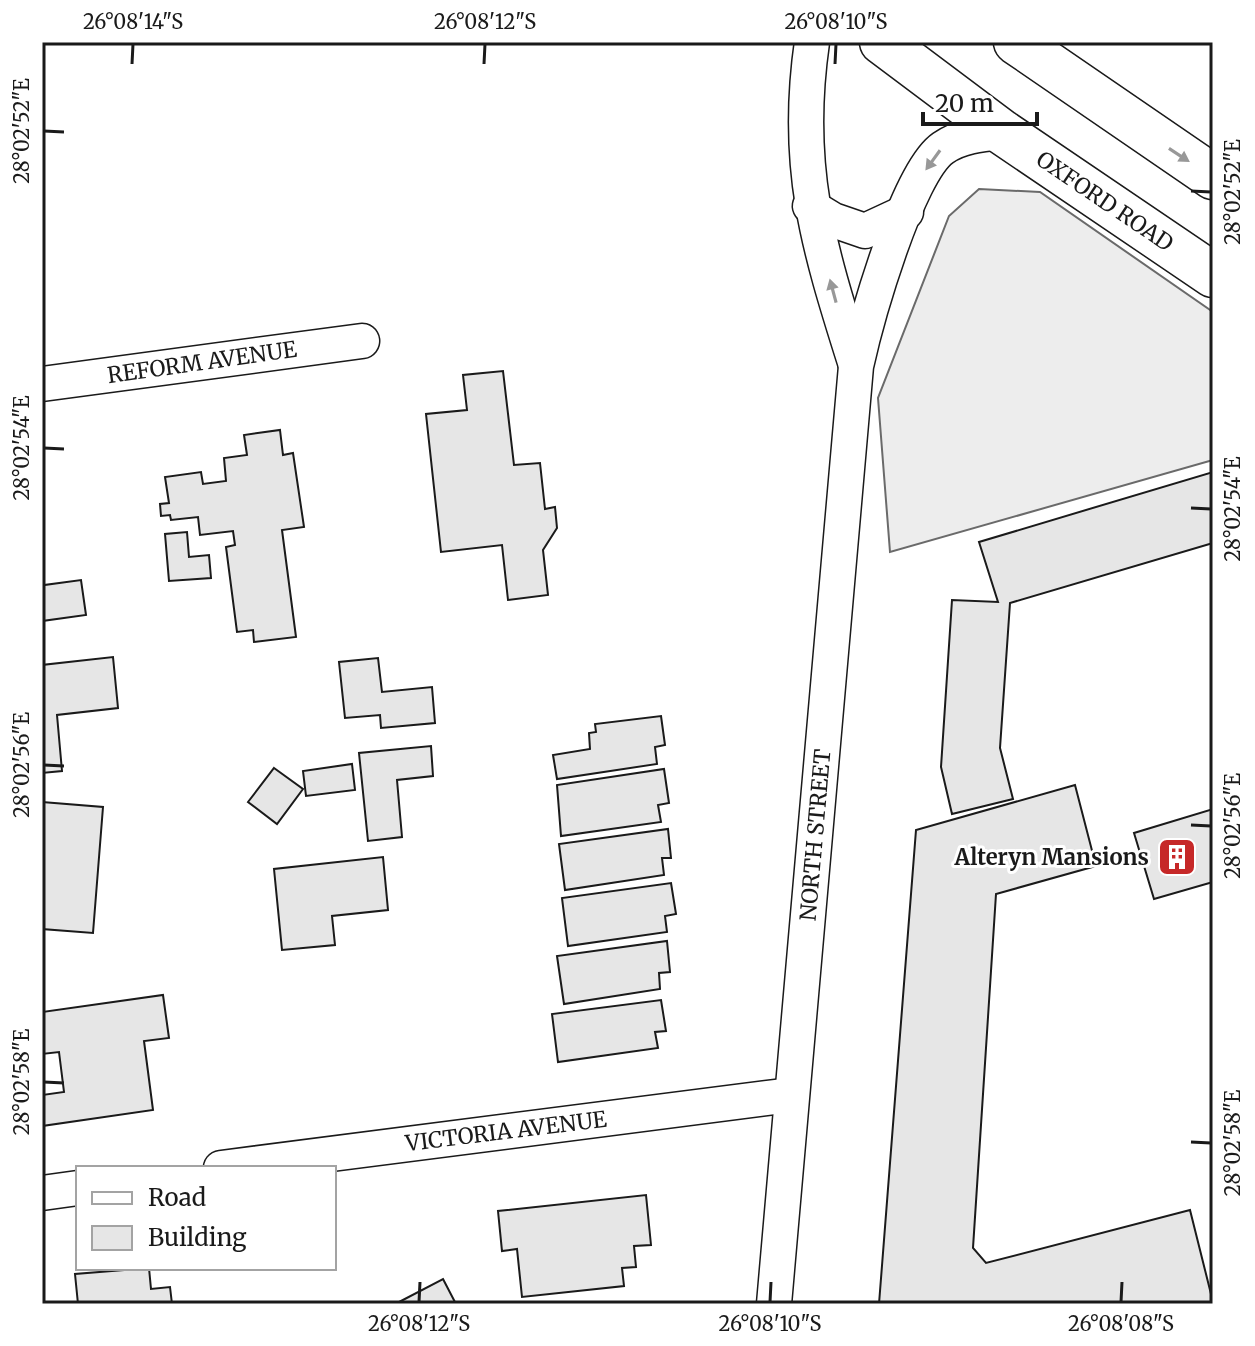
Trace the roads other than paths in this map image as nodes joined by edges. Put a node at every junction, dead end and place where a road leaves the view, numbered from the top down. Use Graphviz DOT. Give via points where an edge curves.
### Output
graph roads {
  1 [pos="812,42"];
  2 [pos="882,42"];
  3 [pos="1016,42"];
  4 [pos="1002,132"];
  5 [pos="1213,177"];
  6 [pos="810,206"];
  7 [pos="906,212"];
  8 [pos="1213,275"];
  9 [pos="362,341"];
  10 [pos="856,366"];
  11 [pos="42,384"];
  12 [pos="791,1095"];
  13 [pos="237,1166"];
  14 [pos="76,1188"];
  15 [pos="42,1193"];
  16 [pos="774,1304"];
  1 -- 6 [label="street, NORTH STREET" via="805,121"];
  2 -- 4 [label="main road, OXFORD ROAD"];
  3 -- 5 [label="main road, one-way"];
  4 -- 7 [label="street, NORTH STREET, one-way" via="961,139 941,149"];
  4 -- 8 [label="main road, OXFORD ROAD"];
  6 -- 7 [label="street" via="865,231"];
  10 -- 6 [label="street, NORTH STREET, one-way"];
  7 -- 10 [label="street, NORTH STREET" via="888,252"];
  9 -- 11 [label="street, REFORM AVENUE"];
  10 -- 12 [label="street, NORTH STREET"];
  12 -- 13 [label="street, VICTORIA AVENUE"];
  12 -- 16 [label="street, NORTH STREET"];
  14 -- 15 [label="street"];
}
